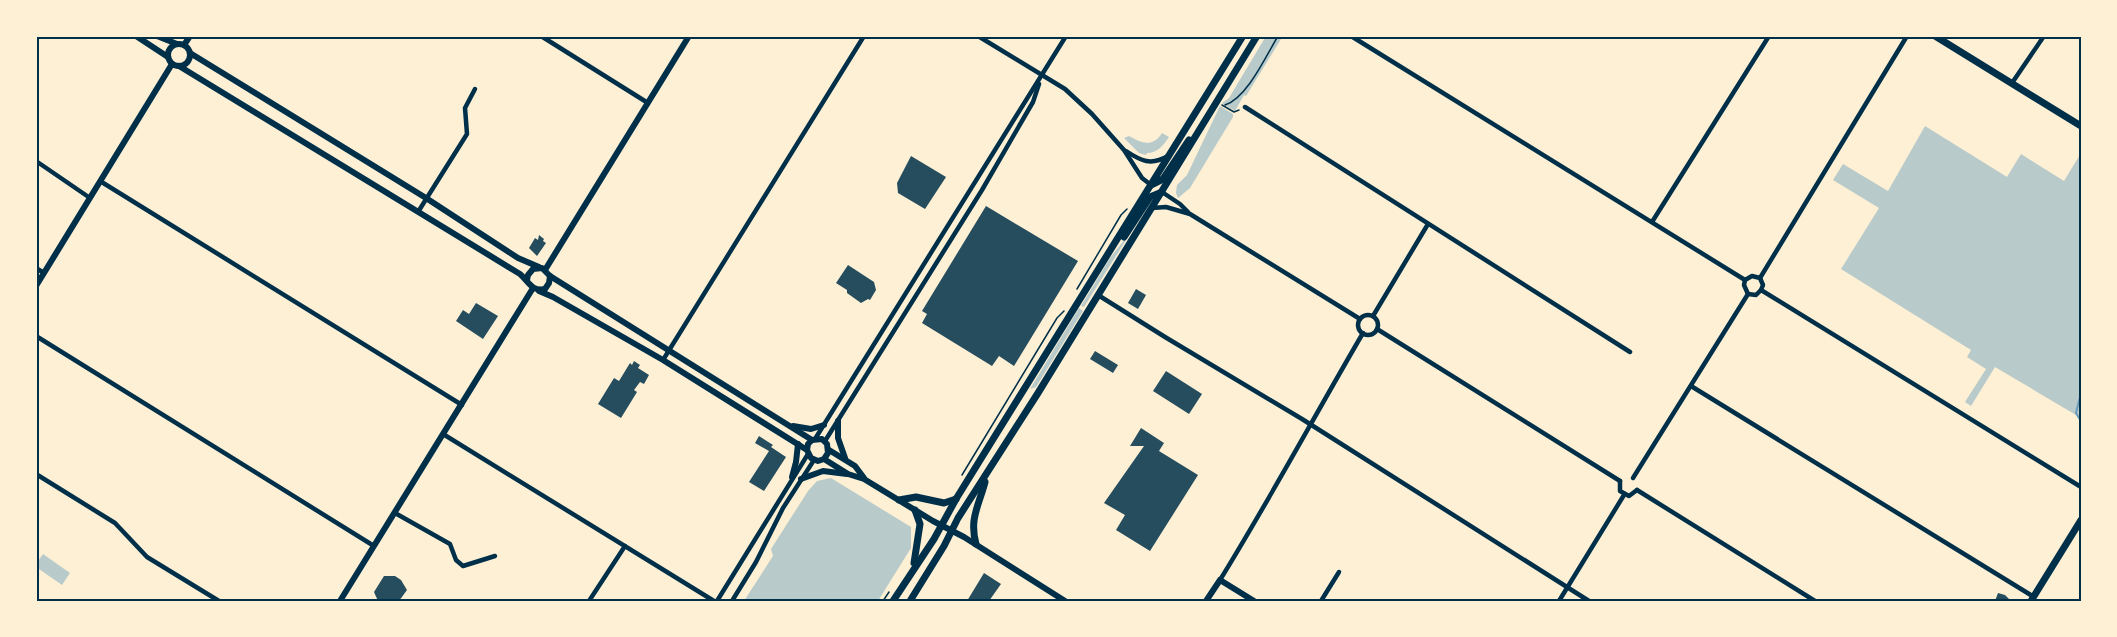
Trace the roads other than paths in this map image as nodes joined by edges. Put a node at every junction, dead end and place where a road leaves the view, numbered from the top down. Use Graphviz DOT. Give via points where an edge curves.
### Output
graph roads {
  1 [pos="136,36"];
  2 [pos="157,36"];
  3 [pos="190,36"];
  4 [pos="541,36"];
  5 [pos="689,36"];
  6 [pos="864,36"];
  7 [pos="978,36"];
  8 [pos="1066,36"];
  9 [pos="1243,36"];
  10 [pos="1257,36"];
  11 [pos="1350,36"];
  12 [pos="1769,36"];
  13 [pos="1907,36"];
  14 [pos="1935,36"];
  15 [pos="2044,36"];
  16 [pos="177,44"];
  17 [pos="184,45"];
  18 [pos="190,53"];
  19 [pos="168,57"];
  20 [pos="176,65"];
  21 [pos="1042,76"];
  22 [pos="1218,76"];
  23 [pos="1228,82"];
  24 [pos="2012,83"];
  25 [pos="475,89"];
  26 [pos="648,103"];
  27 [pos="1245,107"];
  28 [pos="2081,126"];
  29 [pos="1198,132"];
  30 [pos="1124,150"];
  31 [pos="1170,154"];
  32 [pos="36,161"];
  33 [pos="100,181"];
  34 [pos="1151,185"];
  35 [pos="1162,192"];
  36 [pos="90,198"];
  37 [pos="426,198"];
  38 [pos="1152,208"];
  39 [pos="418,212"];
  40 [pos="1190,214"];
  41 [pos="1652,222"];
  42 [pos="1428,224"];
  43 [pos="1111,250"];
  44 [pos="36,268"];
  45 [pos="542,268"];
  46 [pos="44,273"];
  47 [pos="550,276"];
  48 [pos="1760,278"];
  49 [pos="527,280"];
  50 [pos="1745,280"];
  51 [pos="36,286"];
  52 [pos="536,289"];
  53 [pos="1761,290"];
  54 [pos="1748,294"];
  55 [pos="1098,295"];
  56 [pos="1373,316"];
  57 [pos="1360,319"];
  58 [pos="1377,329"];
  59 [pos="1363,333"];
  60 [pos="36,336"];
  61 [pos="669,350"];
  62 [pos="1630,352"];
  63 [pos="663,360"];
  64 [pos="1690,386"];
  65 [pos="733,390"];
  66 [pos="726,400"];
  67 [pos="462,405"];
  68 [pos="768,412"];
  69 [pos="838,421"];
  70 [pos="762,422"];
  71 [pos="787,424"];
  72 [pos="1310,424"];
  73 [pos="824,425"];
  74 [pos="443,434"];
  75 [pos="814,439"];
  76 [pos="825,441"];
  77 [pos="798,444"];
  78 [pos="829,450"];
  79 [pos="807,452"];
  80 [pos="824,459"];
  81 [pos="814,460"];
  82 [pos="847,461"];
  83 [pos="36,474"];
  84 [pos="848,474"];
  85 [pos="986,476"];
  86 [pos="792,477"];
  87 [pos="864,478"];
  88 [pos="1627,478"];
  89 [pos="801,479"];
  90 [pos="2081,487"];
  91 [pos="1637,490"];
  92 [pos="1624,495"];
  93 [pos="956,499"];
  94 [pos="899,500"];
  95 [pos="915,510"];
  96 [pos="395,513"];
  97 [pos="2081,520"];
  98 [pos="941,525"];
  99 [pos="952,531"];
  100 [pos="976,544"];
  101 [pos="374,546"];
  102 [pos="625,546"];
  103 [pos="495,556"];
  104 [pos="913,568"];
  105 [pos="1339,572"];
  106 [pos="1220,579"];
  107 [pos="1567,587"];
  108 [pos="2033,599"];
  109 [pos="219,601"];
  110 [pos="340,601"];
  111 [pos="590,601"];
  112 [pos="716,601"];
  113 [pos="732,601"];
  114 [pos="893,601"];
  115 [pos="910,601"];
  116 [pos="1065,601"];
  117 [pos="1206,601"];
  118 [pos="1254,601"];
  119 [pos="1321,601"];
  120 [pos="1559,601"];
  121 [pos="1589,601"];
  122 [pos="1815,601"];
  1 -- 19 [label="street"];
  2 -- 16 [label="street"];
  3 -- 17 [label="street"];
  4 -- 26 [label="street"];
  5 -- 26 [label="street"];
  6 -- 61 [label="street"];
  7 -- 21 [label="street"];
  8 -- 21 [label="street"];
  9 -- 22 [label="main road"];
  10 -- 23 [label="main road"];
  11 -- 41 [label="street"];
  12 -- 41 [label="street"];
  13 -- 48 [label="street"];
  14 -- 24 [label="main road"];
  15 -- 24 [label="street"];
  16 -- 17 [label="street"];
  16 -- 19 [label="street" via="169,50"];
  17 -- 18 [label="street"];
  18 -- 20 [label="street" via="188,62"];
  18 -- 37 [label="street"];
  19 -- 20 [label="street"];
  20 -- 33 [label="street"];
  20 -- 39 [label="street"];
  21 -- 30 [label="street" via="1065,89"];
  21 -- 69 [label="street" via="1033,102 982,190"];
  21 -- 73 [label="street"];
  22 -- 23 [label="main road"];
  22 -- 31 [label="main road"];
  23 -- 29 [label="main road"];
  24 -- 28 [label="main road"];
  25 -- 37 [label="street" via="465,108 466,134"];
  26 -- 45 [label="street"];
  27 -- 42 [label="street"];
  29 -- 34 [label="main road" via="1163,178"];
  29 -- 35 [label="main road"];
  30 -- 31 [label="street" via="1148,162"];
  30 -- 34 [label="street"];
  31 -- 34 [label="main road"];
  32 -- 36 [label="street"];
  33 -- 36 [label="street"];
  33 -- 67 [label="street"];
  34 -- 43 [label="main road"];
  35 -- 38 [label="main road"];
  35 -- 40 [label="street"];
  35 -- 43 [label="main road" via="1150,197"];
  36 -- 46 [label="street"];
  37 -- 39 [label="street"];
  37 -- 45 [label="street" via="518,258"];
  38 -- 40 [label="street" via="1166,207"];
  38 -- 55 [label="main road"];
  39 -- 49 [label="street"];
  40 -- 57 [label="street"];
  41 -- 50 [label="street"];
  42 -- 56 [label="street"];
  42 -- 62 [label="street"];
  43 -- 93 [label="main road"];
  44 -- 46 [label="street"];
  45 -- 47 [label="street"];
  45 -- 49 [label="street" via="530,272"];
  46 -- 51 [label="street"];
  47 -- 52 [label="street" via="548,286"];
  47 -- 61 [label="street"];
  48 -- 50 [label="street" via="1752,276"];
  48 -- 53 [label="street"];
  49 -- 52 [label="street"];
  50 -- 54 [label="street"];
  52 -- 63 [label="street"];
  52 -- 67 [label="street"];
  53 -- 54 [label="street" via="1756,295"];
  53 -- 90 [label="street"];
  54 -- 64 [label="street"];
  55 -- 72 [label="street"];
  55 -- 85 [label="main road"];
  56 -- 57 [label="street"];
  56 -- 58 [label="street"];
  57 -- 59 [label="street" via="1359,330"];
  58 -- 59 [label="street" via="1371,334"];
  58 -- 88 [label="street"];
  59 -- 72 [label="street"];
  60 -- 101 [label="street"];
  61 -- 63 [label="street"];
  61 -- 65 [label="street"];
  63 -- 66 [label="street"];
  64 -- 88 [label="street"];
  64 -- 108 [label="street"];
  65 -- 66 [label="street"];
  65 -- 68 [label="street"];
  66 -- 70 [label="street"];
  67 -- 74 [label="street"];
  68 -- 70 [label="street"];
  68 -- 71 [label="street"];
  69 -- 76 [label="street"];
  69 -- 82 [label="street" via="838,438"];
  70 -- 77 [label="street"];
  71 -- 73 [label="street" via="810,429"];
  71 -- 75 [label="street"];
  72 -- 106 [label="street"];
  72 -- 107 [label="street"];
  73 -- 75 [label="street"];
  74 -- 96 [label="street"];
  74 -- 102 [label="street"];
  75 -- 76 [label="street"];
  75 -- 79 [label="street"];
  76 -- 78 [label="street"];
  77 -- 79 [label="street"];
  77 -- 86 [label="street"];
  78 -- 80 [label="street"];
  78 -- 82 [label="street"];
  79 -- 81 [label="street"];
  79 -- 86 [label="street"];
  80 -- 81 [label="street"];
  80 -- 84 [label="street"];
  81 -- 89 [label="street"];
  82 -- 87 [label="street"];
  83 -- 109 [label="street" via="115,523 147,558"];
  84 -- 87 [label="street"];
  84 -- 89 [label="street" via="823,471"];
  85 -- 99 [label="main road"];
  85 -- 100 [label="main road" via="973,518"];
  86 -- 112 [label="street"];
  87 -- 94 [label="street"];
  88 -- 91 [label="street" via="1637,481"];
  88 -- 92 [label="street" via="1620,491"];
  89 -- 113 [label="street"];
  91 -- 92 [label="street"];
  91 -- 122 [label="street"];
  92 -- 107 [label="street"];
  93 -- 94 [label="main road" via="944,503 916,497"];
  93 -- 98 [label="main road"];
  94 -- 95 [label="street"];
  95 -- 98 [label="street"];
  95 -- 104 [label="main road" via="920,524"];
  96 -- 101 [label="street"];
  96 -- 103 [label="street" via="450,544 463,566"];
  97 -- 108 [label="main road"];
  98 -- 99 [label="street"];
  98 -- 104 [label="main road"];
  99 -- 100 [label="street"];
  99 -- 115 [label="main road"];
  100 -- 116 [label="street"];
  101 -- 110 [label="street"];
  102 -- 111 [label="street"];
  102 -- 112 [label="street"];
  104 -- 114 [label="main road"];
  105 -- 119 [label="street"];
  106 -- 117 [label="street"];
  106 -- 118 [label="street"];
  107 -- 120 [label="street"];
  107 -- 121 [label="street"];
}
